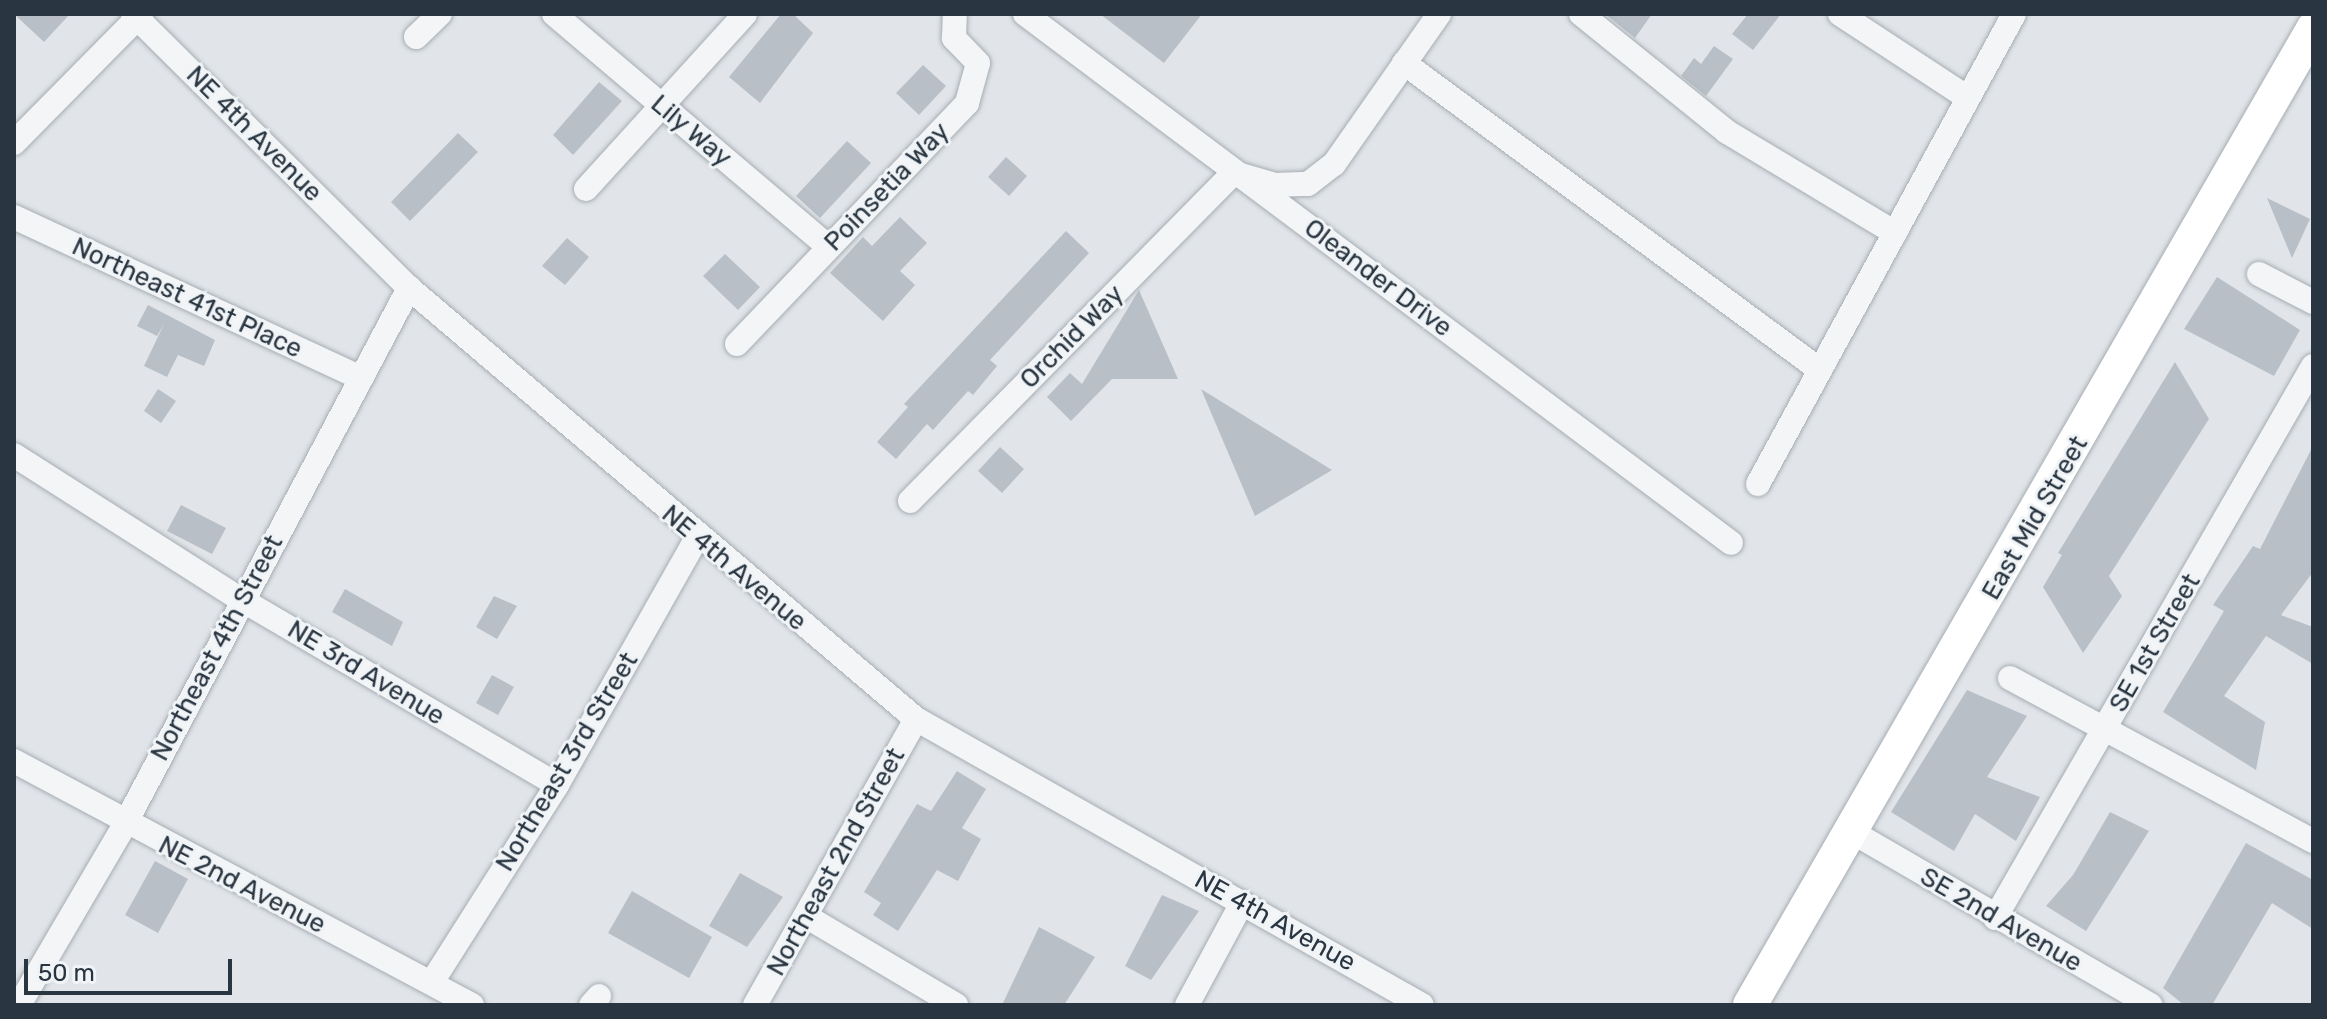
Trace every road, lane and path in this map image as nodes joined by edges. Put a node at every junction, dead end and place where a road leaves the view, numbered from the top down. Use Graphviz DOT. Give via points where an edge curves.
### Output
graph roads {
  1 [pos="440,14"];
  2 [pos="554,14"];
  3 [pos="745,14"];
  4 [pos="955,14"];
  5 [pos="1025,14"];
  6 [pos="1439,14"];
  7 [pos="1581,14"];
  8 [pos="1840,14"];
  9 [pos="2014,14"];
  10 [pos="137,15"];
  11 [pos="2313,29"];
  12 [pos="416,37"];
  13 [pos="1404,63"];
  14 [pos="1968,98"];
  15 [pos="663,106"];
  16 [pos="14,143"];
  17 [pos="1234,173"];
  18 [pos="586,189"];
  19 [pos="14,217"];
  20 [pos="1895,233"];
  21 [pos="829,247"];
  22 [pos="2259,274"];
  23 [pos="409,288"];
  24 [pos="2313,302"];
  25 [pos="737,344"];
  26 [pos="2313,366"];
  27 [pos="1820,370"];
  28 [pos="361,378"];
  29 [pos="14,455"];
  30 [pos="1758,484"];
  31 [pos="910,501"];
  32 [pos="697,538"];
  33 [pos="1731,543"];
  34 [pos="242,600"];
  35 [pos="2010,678"];
  36 [pos="916,719"];
  37 [pos="2108,727"];
  38 [pos="14,761"];
  39 [pos="557,785"];
  40 [pos="125,824"];
  41 [pos="1852,832"];
  42 [pos="2313,841"];
  43 [pos="1242,903"];
  44 [pos="809,918"];
  45 [pos="1995,918"];
  46 [pos="432,982"];
  47 [pos="19,1005"];
  48 [pos="472,1005"];
  49 [pos="755,1005"];
  50 [pos="956,1005"];
  51 [pos="1187,1005"];
  52 [pos="1422,1005"];
  53 [pos="1750,1005"];
  54 [pos="2151,1005"];
  1 -- 12 [label="street"];
  2 -- 15 [label="street, Lily Way"];
  3 -- 15 [label="street"];
  4 -- 21 [label="street, Poinsetia Way" via="954,38 978,63 967,103"];
  5 -- 17 [label="street, Oleander Drive"];
  6 -- 13 [label="street"];
  7 -- 20 [label="street" via="1727,132"];
  8 -- 14 [label="street"];
  9 -- 14 [label="street"];
  10 -- 16 [label="street"];
  10 -- 23 [label="street, NE 4th Avenue"];
  11 -- 41 [label="street, East Mid Street"];
  13 -- 17 [label="street" via="1334,164 1308,184 1275,185"];
  13 -- 27 [label="street"];
  14 -- 20 [label="street"];
  15 -- 18 [label="street"];
  15 -- 21 [label="street, Lily Way"];
  17 -- 31 [label="street, Orchid Way"];
  17 -- 33 [label="street, Oleander Drive"];
  19 -- 28 [label="street, Northeast 41st Place"];
  20 -- 27 [label="street"];
  21 -- 25 [label="street, Poinsetia Way"];
  22 -- 24 [label="street"];
  23 -- 28 [label="street, Northeast 4th Street"];
  23 -- 32 [label="street, NE 4th Avenue"];
  26 -- 37 [label="street, SE 1st Street"];
  27 -- 30 [label="street"];
  28 -- 34 [label="street, Northeast 4th Street"];
  29 -- 34 [label="street, NE 3rd Avenue"];
  32 -- 36 [label="street, NE 4th Avenue"];
  32 -- 39 [label="street, Northeast 3rd Street"];
  34 -- 39 [label="street, NE 3rd Avenue"];
  34 -- 40 [label="street, Northeast 4th Street"];
  35 -- 37 [label="street"];
  36 -- 43 [label="street, NE 4th Avenue"];
  36 -- 44 [label="street, Northeast 2nd Street"];
  37 -- 42 [label="street"];
  37 -- 45 [label="street, SE 1st Street"];
  38 -- 40 [label="street, NE 2nd Avenue"];
  39 -- 46 [label="street, Northeast 3rd Street"];
  40 -- 46 [label="street, NE 2nd Avenue"];
  40 -- 47 [label="street, Northeast 4th Street"];
  41 -- 45 [label="street, SE 2nd Avenue"];
  41 -- 53 [label="street, East Mid Street"];
  43 -- 51 [label="street"];
  43 -- 52 [label="street, NE 4th Avenue"];
  44 -- 49 [label="street, Northeast 2nd Street"];
  44 -- 50 [label="street"];
  45 -- 54 [label="street, SE 2nd Avenue"];
  46 -- 48 [label="street, NE 2nd Avenue"];
}
